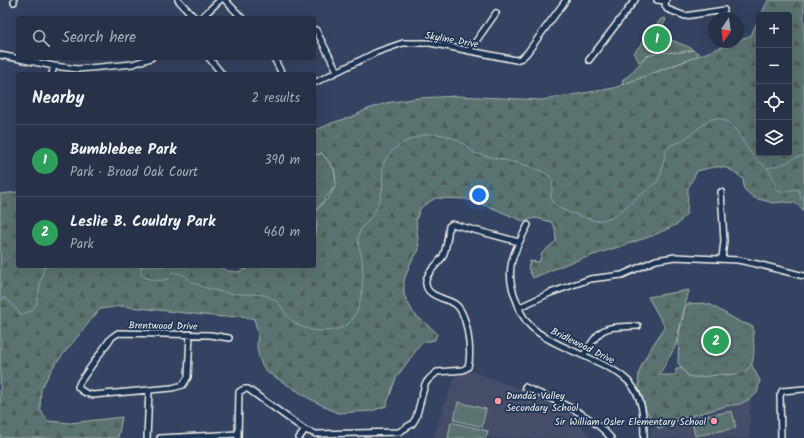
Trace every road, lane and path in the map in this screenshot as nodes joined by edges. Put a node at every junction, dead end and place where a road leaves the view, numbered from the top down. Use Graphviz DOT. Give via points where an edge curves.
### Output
graph roads {
  1 [pos="178,0"];
  2 [pos="220,0"];
  3 [pos="225,0"];
  4 [pos="566,0"];
  5 [pos="635,0"];
  6 [pos="657,0"];
  7 [pos="665,2"];
  8 [pos="724,10"];
  9 [pos="496,13"];
  10 [pos="192,16"];
  11 [pos="203,16"];
  12 [pos="240,16"];
  13 [pos="316,30"];
  14 [pos="469,51"];
  15 [pos="0,55"];
  16 [pos="16,58"];
  17 [pos="25,60"];
  18 [pos="145,60"];
  19 [pos="211,60"];
  20 [pos="275,60"];
  21 [pos="589,60"];
  22 [pos="54,66"];
  23 [pos="119,67"];
  24 [pos="337,71"];
  25 [pos="52,72"];
  26 [pos="120,72"];
  27 [pos="220,72"];
  28 [pos="281,72"];
  29 [pos="316,82"];
  30 [pos="721,192"];
  31 [pos="528,225"];
  32 [pos="519,242"];
  33 [pos="722,258"];
  34 [pos="804,276"];
  35 [pos="520,307"];
  36 [pos="638,326"];
  37 [pos="190,334"];
  38 [pos="229,338"];
  39 [pos="584,355"];
  40 [pos="525,387"];
  41 [pos="804,389"];
  42 [pos="149,390"];
  43 [pos="305,430"];
  44 [pos="238,436"];
  45 [pos="147,438"];
  46 [pos="160,438"];
  47 [pos="299,438"];
  48 [pos="611,438"];
  49 [pos="644,438"];
  50 [pos="781,438"];
  1 -- 10 [label="street"];
  2 -- 11 [label="street"];
  3 -- 12 [label="street"];
  4 -- 14 [label="street, Skyline Drive" via="522,58 507,59"];
  5 -- 21 [label="street"];
  6 -- 7 [label="street"];
  7 -- 8 [label="street" via="667,9 686,16"];
  9 -- 14 [label="street"];
  13 -- 24 [label="street"];
  14 -- 24 [label="street, Skyline Drive" via="430,43 403,43"];
  15 -- 16 [label="street"];
  17 -- 22 [label="street"];
  18 -- 23 [label="street"];
  19 -- 27 [label="street"];
  20 -- 28 [label="street"];
  22 -- 23 [label="street" via="78,69"];
  22 -- 25 [label="street"];
  23 -- 26 [label="street"];
  24 -- 29 [label="street, Skyline Drive"];
  30 -- 33 [label="street" via="724,241"];
  31 -- 32 [label="street, Bridlewood Drive"];
  32 -- 35 [label="street, Bridlewood Drive" via="510,276 513,292"];
  32 -- 43 [label="street" via="452,224 449,226 443,255 425,283 434,295 455,304 462,313 467,330 470,360 468,367 463,370 437,372 429,379 412,424 399,432 316,434"];
  33 -- 34 [label="street"];
  33 -- 35 [label="street" via="675,257 656,260 622,276 590,279 565,287"];
  35 -- 39 [label="street, Bridlewood Drive" via="523,317 541,335"];
  36 -- 39 [label="street" via="606,328 594,338"];
  37 -- 38 [label="street, Brentwood Drive"];
  37 -- 42 [label="street" via="186,382 172,388"];
  37 -- 42 [label="street, Brentwood Drive" via="118,333 111,338 78,387 87,394"];
  39 -- 49 [label="street, Bridlewood Drive" via="604,364 629,382 641,404"];
  40 -- 48 [label="street" via="590,418"];
  41 -- 50 [label="street" via="782,391"];
  42 -- 45 [label="street"];
  43 -- 44 [label="street" via="248,389 244,389 239,392"];
  43 -- 47 [label="street"];
  44 -- 46 [label="street"];
}
